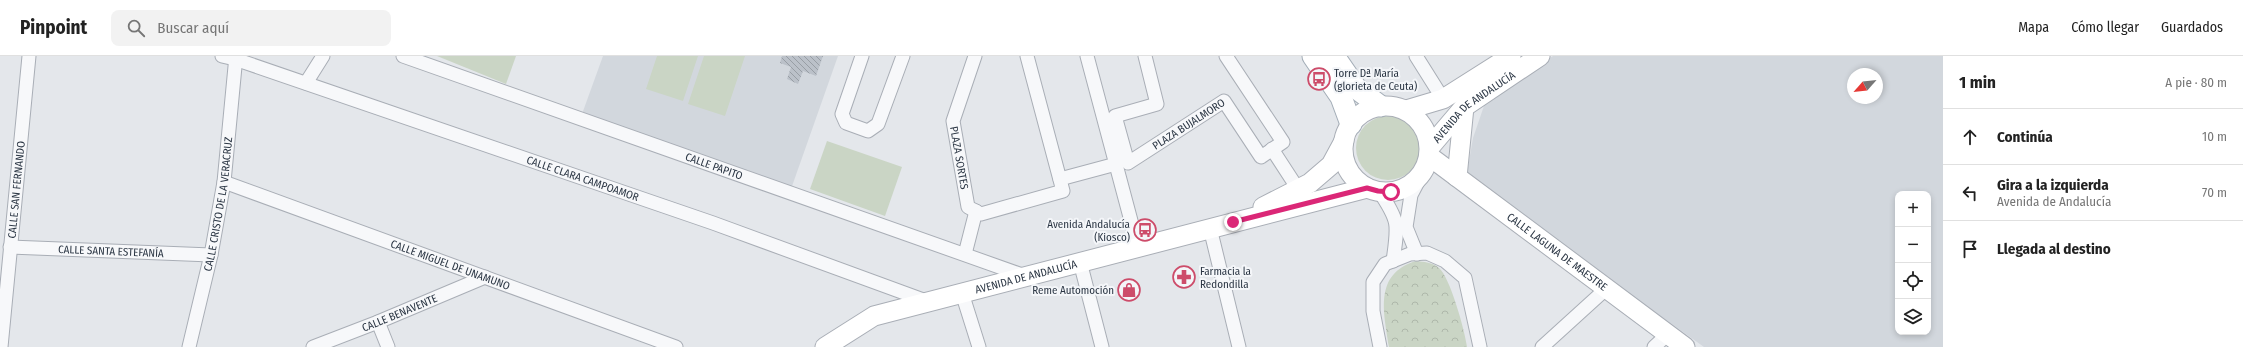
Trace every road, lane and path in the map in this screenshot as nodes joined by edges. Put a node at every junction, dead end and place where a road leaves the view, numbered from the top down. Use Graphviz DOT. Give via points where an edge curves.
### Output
graph roads {
  1 [pos="28,56"];
  2 [pos="222,56"];
  3 [pos="323,56"];
  4 [pos="404,56"];
  5 [pos="862,56"];
  6 [pos="903,56"];
  7 [pos="975,56"];
  8 [pos="1027,56"];
  9 [pos="1087,56"];
  10 [pos="1145,56"];
  11 [pos="1226,56"];
  12 [pos="1313,56"];
  13 [pos="1334,56"];
  14 [pos="1416,56"];
  15 [pos="1512,56"];
  16 [pos="1540,56"];
  17 [pos="236,57"];
  18 [pos="306,83"];
  19 [pos="1443,99"];
  20 [pos="1380,106"];
  21 [pos="1464,107"];
  22 [pos="1406,110"];
  23 [pos="1347,133"];
  24 [pos="1115,138"];
  25 [pos="1272,149"];
  26 [pos="1430,152"];
  27 [pos="1116,164"];
  28 [pos="1422,174"];
  29 [pos="1457,177"];
  30 [pos="1060,179"];
  31 [pos="224,182"];
  32 [pos="1373,189"];
  33 [pos="1298,190"];
  34 [pos="976,211"];
  35 [pos="1233,222"];
  36 [pos="1210,228"];
  37 [pos="10,247"];
  38 [pos="1138,247"];
  39 [pos="965,254"];
  40 [pos="1418,254"];
  41 [pos="211,255"];
  42 [pos="1393,261"];
  43 [pos="1080,262"];
  44 [pos="1025,276"];
  45 [pos="485,277"];
  46 [pos="1607,288"];
  47 [pos="962,293"];
  48 [pos="929,302"];
  49 [pos="378,322"];
  50 [pos="1661,341"];
  51 [pos="658,345"];
  52 [pos="1,347"];
  53 [pos="189,347"];
  54 [pos="313,347"];
  55 [pos="388,347"];
  56 [pos="676,347"];
  57 [pos="825,347"];
  58 [pos="979,347"];
  59 [pos="1102,347"];
  60 [pos="1239,347"];
  61 [pos="1380,347"];
  62 [pos="1480,347"];
  63 [pos="1542,347"];
  64 [pos="1685,347"];
  1 -- 37 [label="street, CALLE SAN FERNANDO"];
  2 -- 17 [label="street, CALLE CLARA CAMPOAMOR"];
  3 -- 18 [label="street"];
  4 -- 39 [label="street, CALLE PAPITO"];
  5 -- 6 [label="street" via="842,114 846,123 868,131 878,124"];
  7 -- 34 [label="street, PLAZA SORTES" via="953,121 968,207"];
  8 -- 30 [label="street"];
  9 -- 24 [label="street"];
  10 -- 24 [label="street, PLAZA BUJALMORO" via="1157,104 1115,116"];
  11 -- 25 [label="street" via="1283,142"];
  12 -- 23 [label="main road" via="1341,97"];
  13 -- 20 [label="main road" via="1356,88"];
  14 -- 19 [label="street"];
  15 -- 19 [label="main road, AVENIDA DE ANDALUCÍA"];
  16 -- 21 [label="main road, AVENIDA DE ANDALUCÍA"];
  17 -- 18 [label="street, CALLE CLARA CAMPOAMOR"];
  17 -- 31 [label="street, CALLE CRISTO DE LA VERACRUZ"];
  18 -- 48 [label="street, CALLE CLARA CAMPOAMOR" via="713,223"];
  19 -- 22 [label="main road, AVENIDA DE ANDALUCÍA"];
  20 -- 22 [label="main road" via="1394,106"];
  20 -- 23 [label="main road" via="1364,112"];
  21 -- 26 [label="main road, AVENIDA DE ANDALUCÍA"];
  21 -- 29 [label="main road"];
  22 -- 26 [label="main road" via="1423,126 1428,136"];
  23 -- 32 [label="main road" via="1344,155 1348,168 1356,179"];
  23 -- 33 [label="main road, AVENIDA DE ANDALUCÍA" via="1331,165"];
  24 -- 25 [label="street, PLAZA BUJALMORO" via="1128,163 1224,101 1261,157"];
  24 -- 27 [label="street"];
  25 -- 33 [label="street"];
  26 -- 28 [label="main road"];
  26 -- 29 [label="main road, CALLE LAGUNA DE MAESTRE"];
  27 -- 30 [label="street"];
  27 -- 38 [label="street"];
  28 -- 32 [label="main road" via="1403,189 1391,192"];
  28 -- 40 [label="street" via="1411,195 1406,227"];
  29 -- 46 [label="main road, CALLE LAGUNA DE MAESTRE"];
  30 -- 34 [label="street" via="1063,190 981,214"];
  31 -- 41 [label="street, CALLE CRISTO DE LA VERACRUZ"];
  31 -- 45 [label="street, CALLE MIGUEL DE UNAMUNO"];
  32 -- 35 [label="main road, AVENIDA DE ANDALUCÍA"];
  32 -- 42 [label="street" via="1391,210 1398,228"];
  33 -- 35 [label="main road, AVENIDA DE ANDALUCÍA"];
  34 -- 39 [label="street"];
  35 -- 36 [label="main road, AVENIDA DE ANDALUCÍA"];
  36 -- 38 [label="main road, AVENIDA DE ANDALUCÍA"];
  36 -- 60 [label="street"];
  37 -- 41 [label="street, CALLE SANTA ESTEFANÍA"];
  37 -- 52 [label="street, CALLE SAN FERNANDO"];
  38 -- 43 [label="main road, AVENIDA DE ANDALUCÍA"];
  39 -- 44 [label="street, CALLE PAPITO"];
  40 -- 42 [label="street" via="1410,254"];
  40 -- 62 [label="street" via="1427,253 1445,261 1465,278"];
  41 -- 53 [label="street, CALLE CRISTO DE LA VERACRUZ"];
  42 -- 61 [label="street" via="1385,264 1373,282 1373,311"];
  43 -- 44 [label="main road, AVENIDA DE ANDALUCÍA"];
  43 -- 59 [label="street"];
  44 -- 47 [label="main road, AVENIDA DE ANDALUCÍA"];
  45 -- 49 [label="street, CALLE BENAVENTE"];
  45 -- 51 [label="street, CALLE MIGUEL DE UNAMUNO"];
  46 -- 50 [label="main road, CALLE LAGUNA DE MAESTRE"];
  46 -- 63 [label="street"];
  47 -- 48 [label="main road, AVENIDA DE ANDALUCÍA"];
  47 -- 58 [label="street"];
  48 -- 57 [label="main road, AVENIDA DE ANDALUCÍA" via="874,316"];
  49 -- 54 [label="street, CALLE BENAVENTE"];
  49 -- 55 [label="street"];
  50 -- 64 [label="main road, CALLE LAGUNA DE MAESTRE"];
  51 -- 56 [label="street, CALLE MIGUEL DE UNAMUNO"];
}
